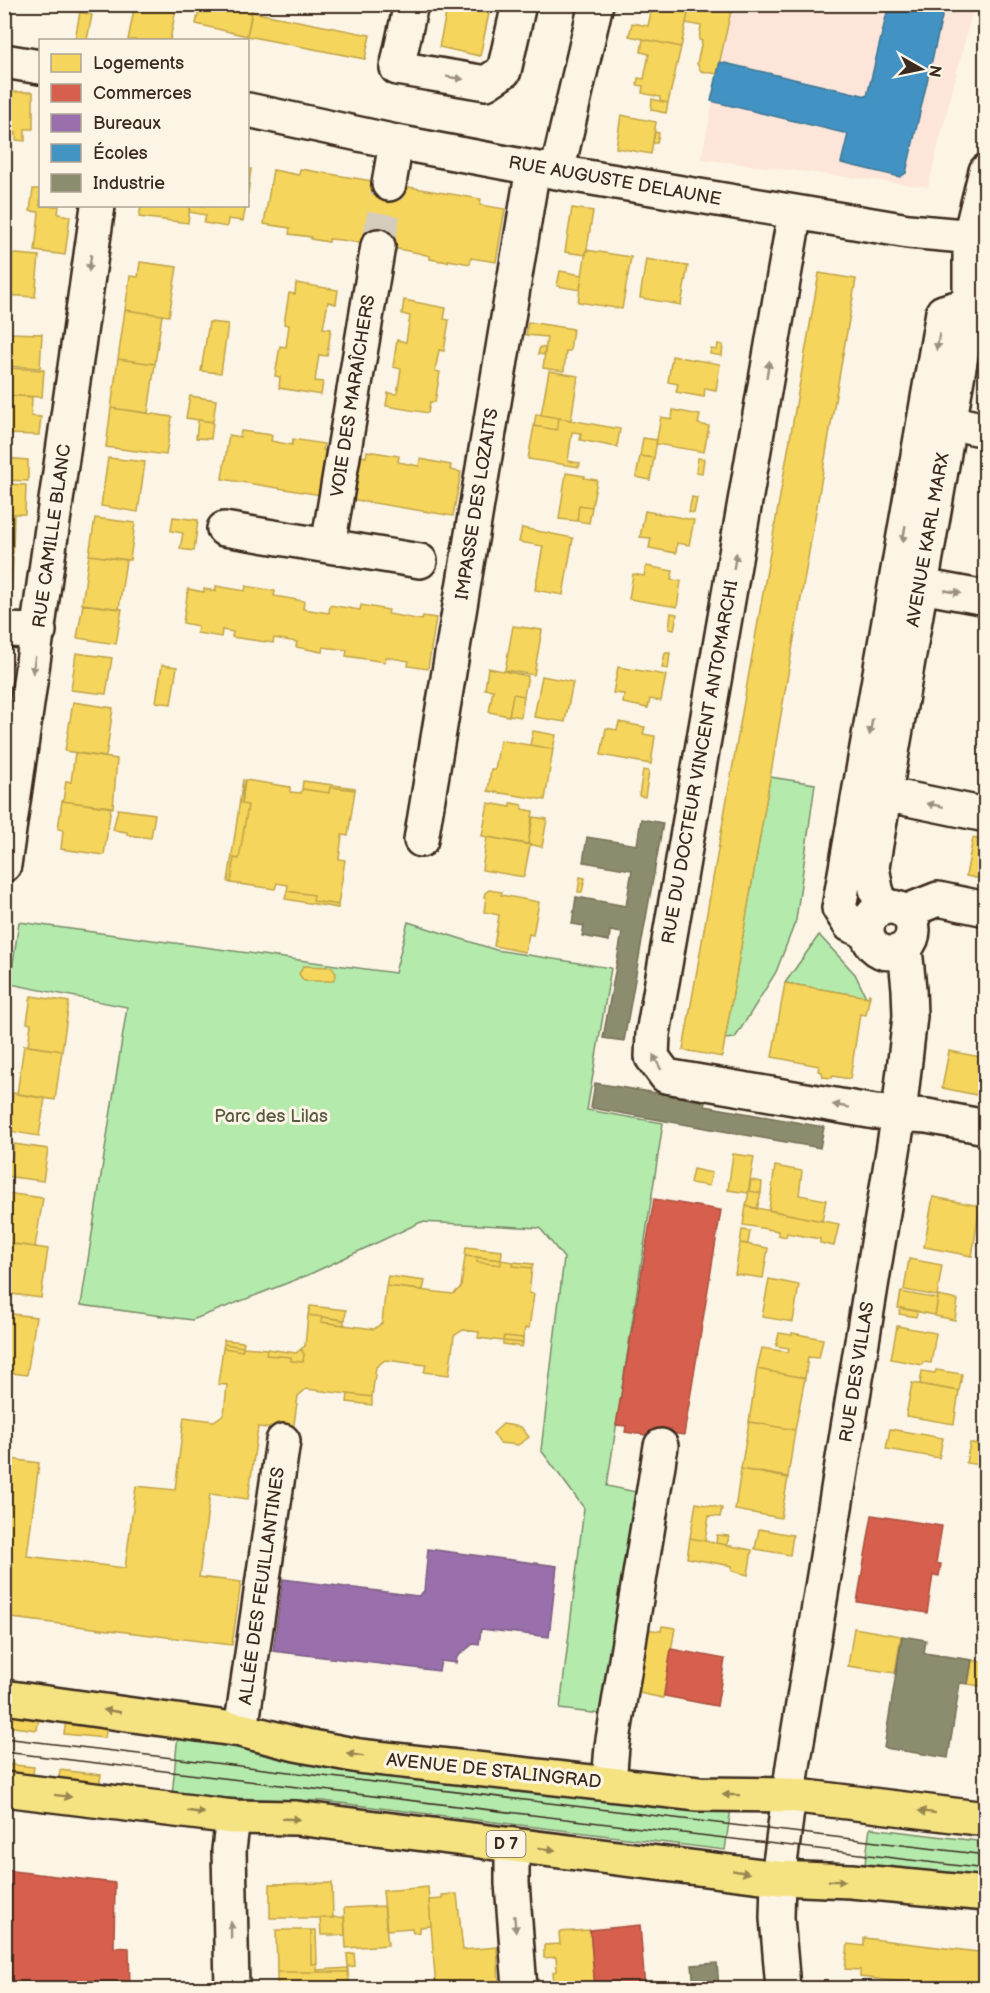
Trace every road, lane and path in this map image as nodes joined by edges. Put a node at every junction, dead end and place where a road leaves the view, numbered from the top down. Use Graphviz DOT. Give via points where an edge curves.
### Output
graph roads {
  1 [pos="411,4"];
  2 [pos="519,4"];
  3 [pos="596,4"];
  4 [pos="4,61"];
  5 [pos="39,67"];
  6 [pos="249,110"];
  7 [pos="396,142"];
  8 [pos="545,170"];
  9 [pos="986,171"];
  10 [pos="389,184"];
  11 [pos="98,207"];
  12 [pos="795,212"];
  13 [pos="978,237"];
  14 [pos="378,246"];
  15 [pos="978,306"];
  16 [pos="948,422"];
  17 [pos="986,430"];
  18 [pos="224,529"];
  19 [pos="328,546"];
  20 [pos="420,561"];
  21 [pos="921,585"];
  22 [pos="986,598"];
  23 [pos="4,630"];
  24 [pos="39,632"];
  25 [pos="884,794"];
  26 [pos="986,816"];
  27 [pos="421,840"];
  28 [pos="4,865"];
  29 [pos="986,909"];
  30 [pos="885,917"];
  31 [pos="899,1114"];
  32 [pos="986,1127"];
  33 [pos="283,1441"];
  34 [pos="660,1446"];
  35 [pos="4,1697"];
  36 [pos="242,1730"];
  37 [pos="609,1784"];
  38 [pos="4,1789"];
  39 [pos="790,1795"];
  40 [pos="233,1817"];
  41 [pos="986,1820"];
  42 [pos="512,1845"];
  43 [pos="778,1878"];
  44 [pos="986,1894"];
  45 [pos="232,1989"];
  46 [pos="520,1989"];
  47 [pos="783,1989"];
  1 -- 2 [label="street, one-way" via="397,68 486,82 504,71"];
  3 -- 8 [label="street, IMPASSE DES LOZAITS"];
  4 -- 5 [label="street"];
  6 -- 7 [label="street, RUE AUGUSTE DELAUNE"];
  7 -- 8 [label="street, RUE AUGUSTE DELAUNE"];
  7 -- 10 [label="street"];
  8 -- 12 [label="street, RUE AUGUSTE DELAUNE"];
  8 -- 27 [label="street, IMPASSE DES LOZAITS"];
  9 -- 13 [label="street, AVENUE KARL MARX"];
  11 -- 24 [label="street, RUE CAMILLE BLANC, one-way"];
  12 -- 13 [label="street, RUE AUGUSTE DELAUNE" via="908,231"];
  31 -- 12 [label="street, RUE DU DOCTEUR VINCENT ANTOMARCHI, one-way" via="666,1076 652,1057"];
  13 -- 15 [label="street, AVENUE KARL MARX"];
  14 -- 19 [label="street, VOIE DES MARAÎCHERS"];
  15 -- 16 [label="street, AVENUE KARL MARX"];
  15 -- 30 [label="street, one-way" via="943,312 839,908 850,925"];
  16 -- 17 [label="street"];
  16 -- 21 [label="street, AVENUE KARL MARX"];
  18 -- 19 [label="street"];
  19 -- 20 [label="street"];
  21 -- 22 [label="street, one-way"];
  21 -- 25 [label="street, AVENUE KARL MARX"];
  23 -- 24 [label="street"];
  24 -- 28 [label="street, RUE CAMILLE BLANC, one-way"];
  26 -- 25 [label="street, one-way"];
  25 -- 30 [label="street, AVENUE KARL MARX" via="872,867"];
  29 -- 30 [label="street" via="938,899"];
  30 -- 31 [label="street, RUE DES VILLAS" via="872,945 884,952 905,948 909,989 910,1016"];
  31 -- 32 [label="street, RUE DU DOCTEUR VINCENT ANTOMARCHI"];
  31 -- 39 [label="street, RUE DES VILLAS"];
  33 -- 36 [label="street, ALLÉE DES FEUILLANTINES"];
  34 -- 37 [label="street"];
  36 -- 35 [label="main road, AVENUE DE STALINGRAD, one-way"];
  37 -- 36 [label="main road, AVENUE DE STALINGRAD, one-way" via="358,1755"];
  39 -- 37 [label="main road, AVENUE DE STALINGRAD, one-way" via="698,1794"];
  38 -- 40 [label="main road, D 7, one-way"];
  41 -- 39 [label="main road, AVENUE DE STALINGRAD, one-way"];
  39 -- 43 [label="street, RUE DES VILLAS"];
  40 -- 42 [label="main road, D 7, one-way" via="296,1818"];
  45 -- 40 [label="street, one-way" via="229,1850"];
  42 -- 43 [label="main road, D 7, one-way"];
  42 -- 46 [label="street, one-way"];
  43 -- 44 [label="main road, D 7, one-way"];
  43 -- 47 [label="street, RUE DES VILLAS"];
}
